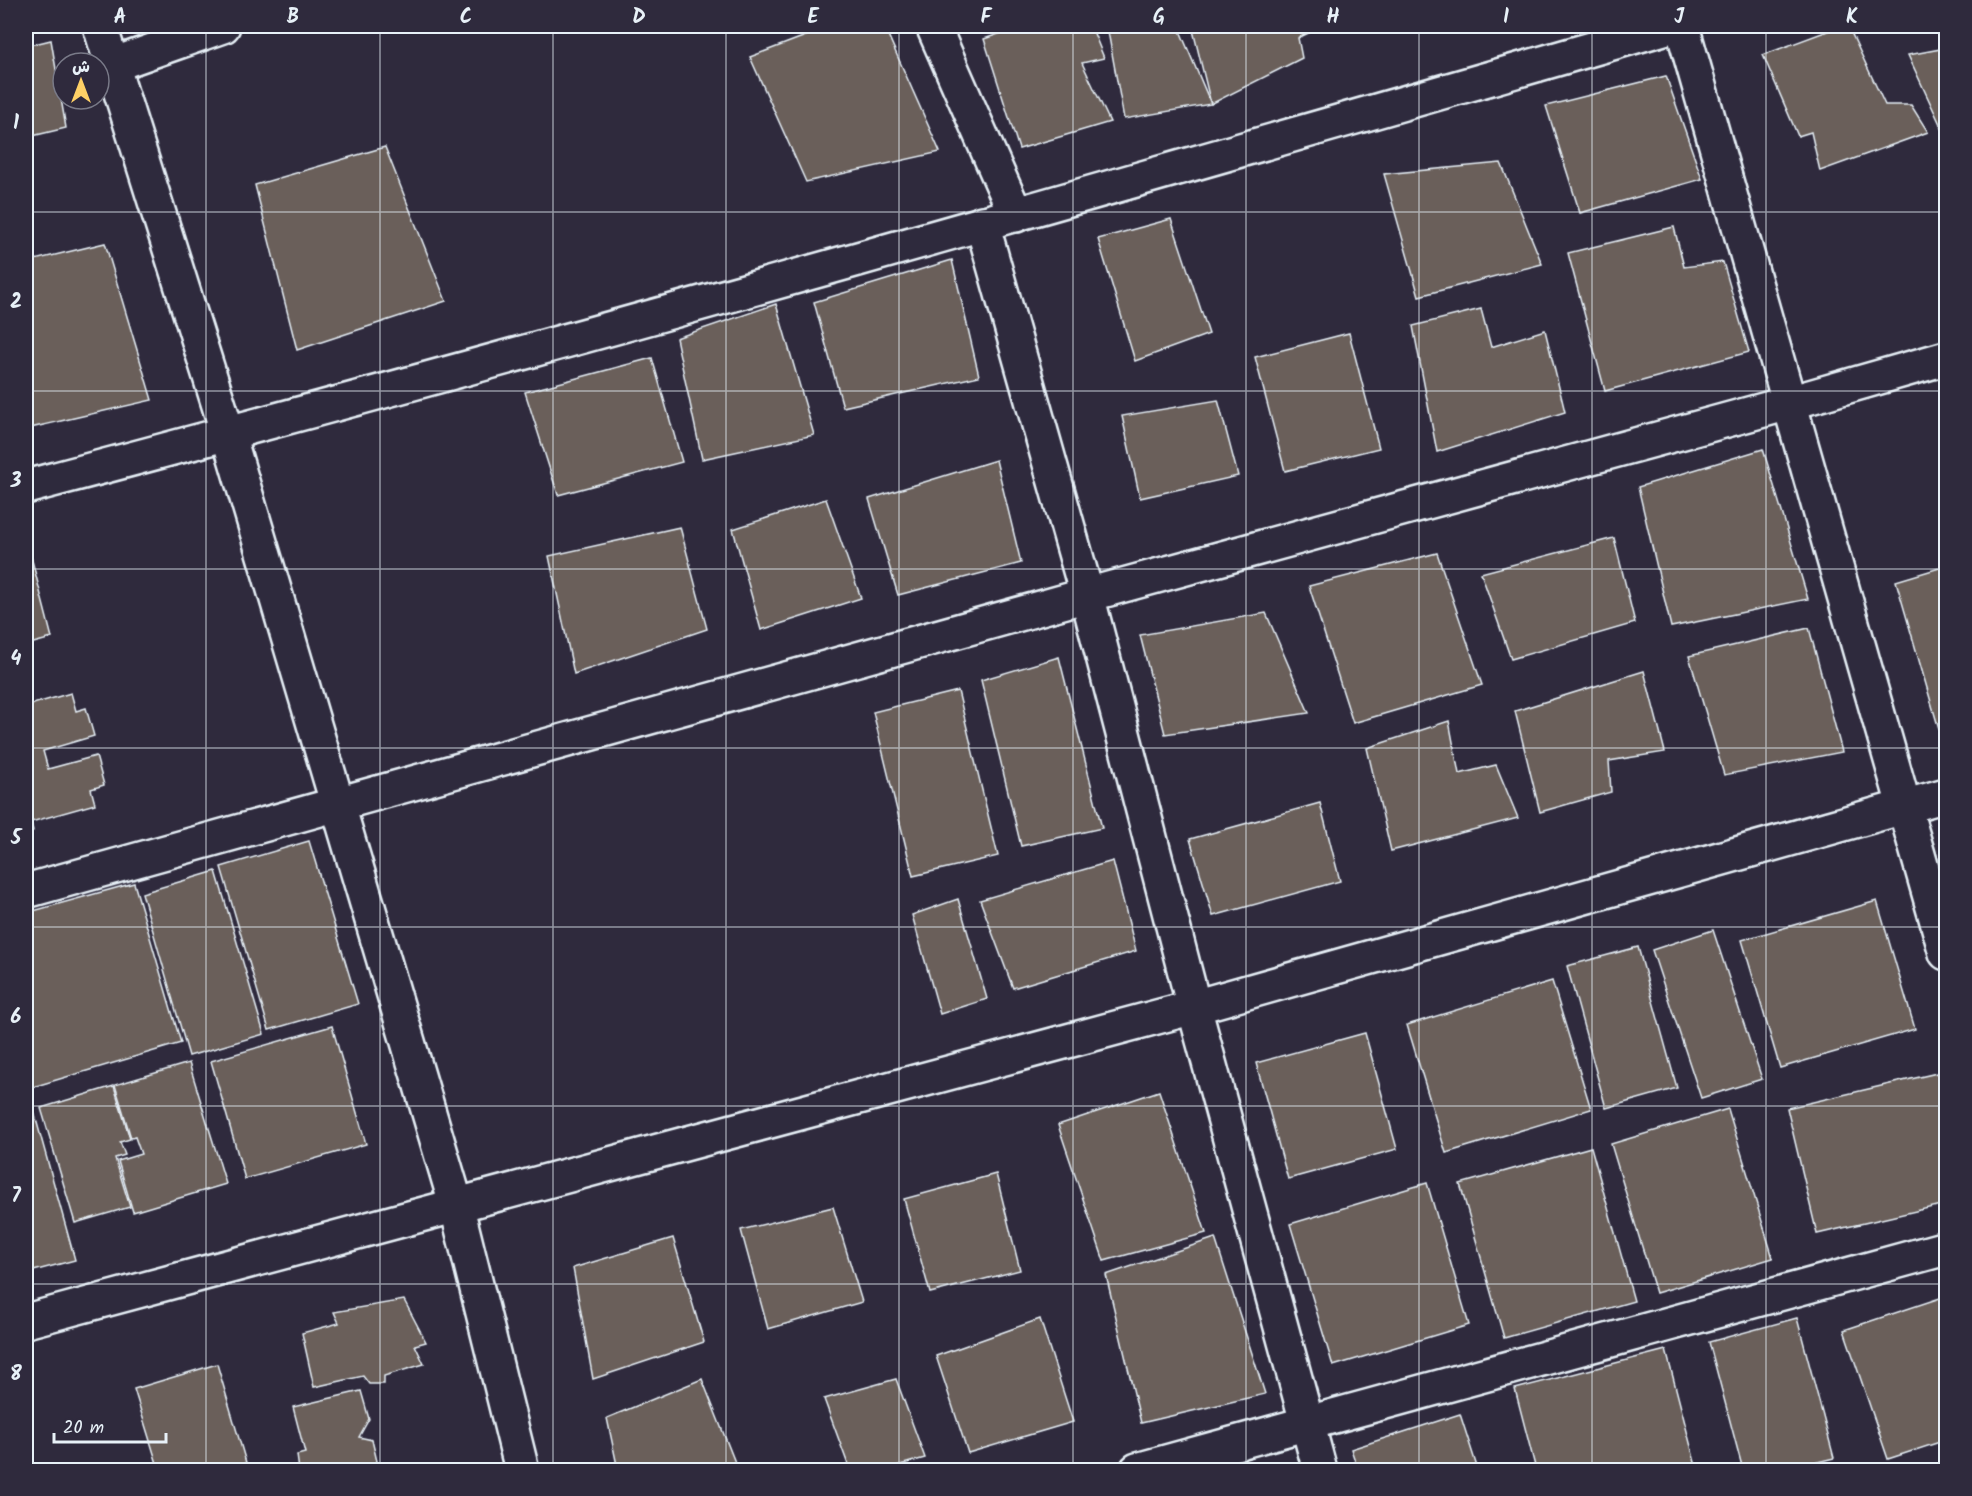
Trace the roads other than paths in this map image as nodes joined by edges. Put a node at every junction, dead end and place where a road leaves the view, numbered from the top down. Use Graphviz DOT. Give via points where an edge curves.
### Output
graph roads {
  1 [pos="100,26"];
  2 [pos="223,26"];
  3 [pos="933,26"];
  4 [pos="1671,26"];
  5 [pos="1682,26"];
  6 [pos="112,65"];
  7 [pos="1017,215"];
  8 [pos="982,223"];
  9 [pos="1947,358"];
  10 [pos="1789,403"];
  11 [pos="228,434"];
  12 [pos="26,487"];
  13 [pos="1087,595"];
  14 [pos="1947,795"];
  15 [pos="337,804"];
  16 [pos="1905,807"];
  17 [pos="26,891"];
  18 [pos="1947,953"];
  19 [pos="1194,1007"];
  20 [pos="456,1204"];
  21 [pos="1947,1248"];
  22 [pos="26,1321"];
  23 [pos="1307,1423"];
  24 [pos="522,1470"];
  25 [pos="1137,1470"];
  26 [pos="1320,1470"];
  1 -- 6 [label="street"];
  2 -- 6 [label="street"];
  3 -- 7 [label="street"];
  4 -- 7 [label="street"];
  5 -- 10 [label="street"];
  6 -- 11 [label="street"];
  7 -- 8 [label="street"];
  8 -- 11 [label="street"];
  8 -- 13 [label="street"];
  9 -- 10 [label="street"];
  10 -- 13 [label="street"];
  10 -- 16 [label="street"];
  11 -- 12 [label="street"];
  11 -- 15 [label="street"];
  13 -- 15 [label="street"];
  13 -- 19 [label="street"];
  14 -- 16 [label="street"];
  15 -- 17 [label="street"];
  15 -- 20 [label="street"];
  16 -- 18 [label="street"];
  16 -- 19 [label="street"];
  19 -- 20 [label="street"];
  19 -- 23 [label="street"];
  20 -- 22 [label="street"];
  20 -- 24 [label="street"];
  21 -- 23 [label="street"];
  23 -- 25 [label="street"];
  23 -- 26 [label="street"];
}
